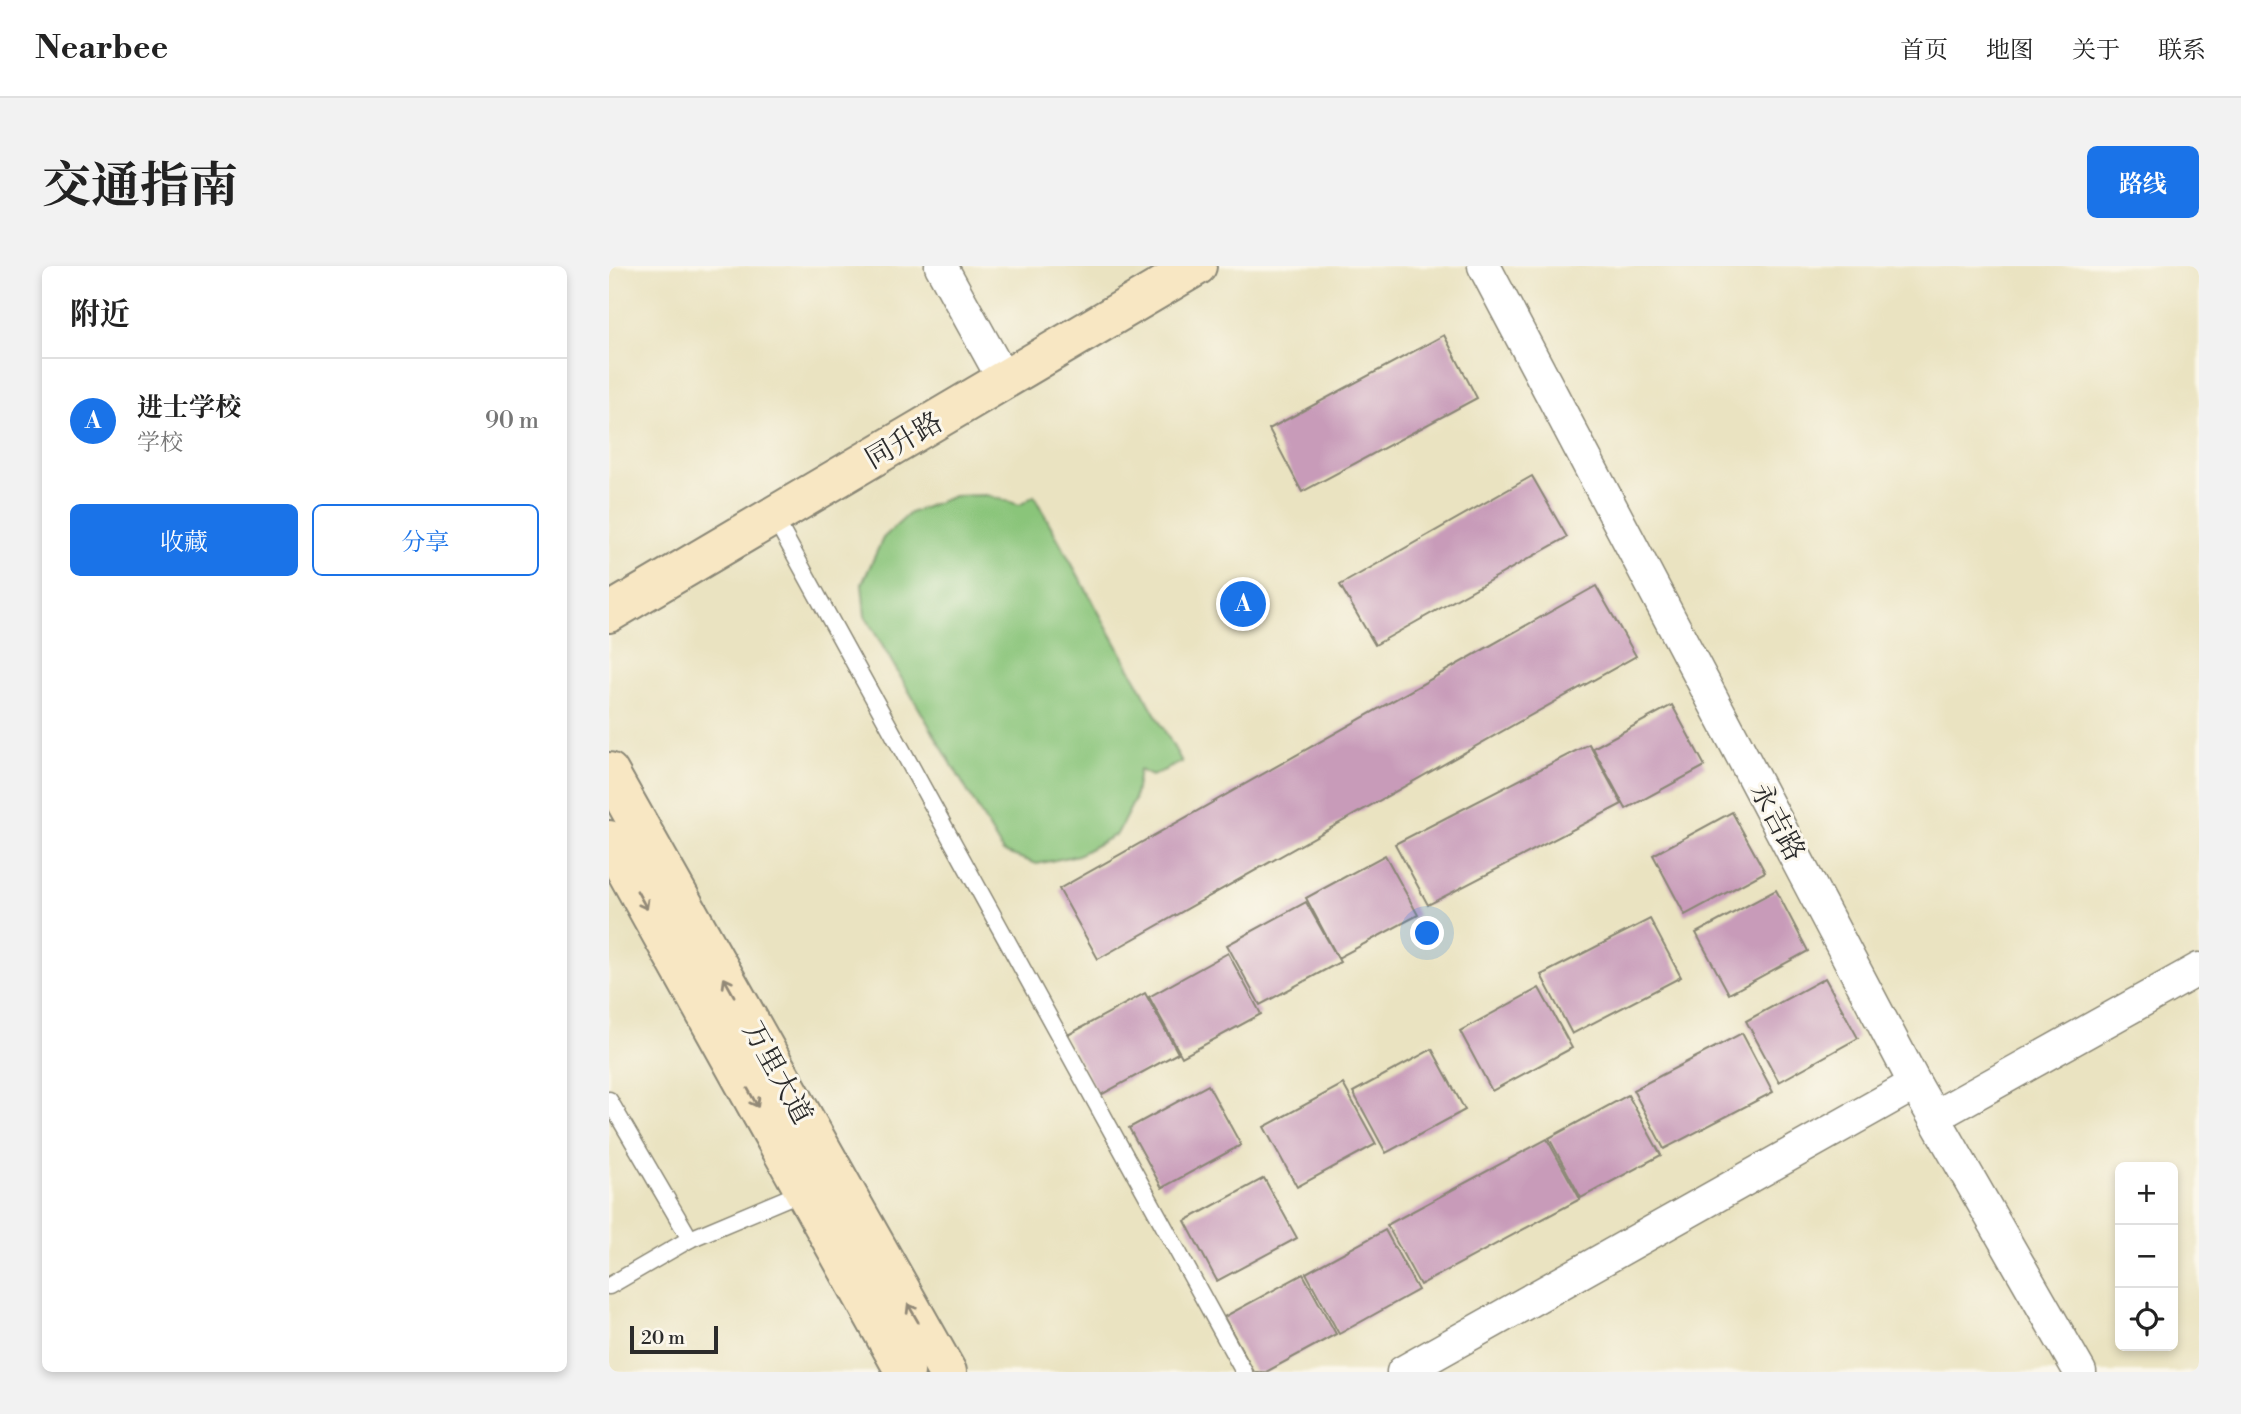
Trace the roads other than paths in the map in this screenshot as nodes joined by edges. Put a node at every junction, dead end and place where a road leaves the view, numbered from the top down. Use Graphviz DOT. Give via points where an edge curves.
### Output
graph roads {
  1 [pos="941,266"];
  2 [pos="1197,266"];
  3 [pos="1484,266"];
  4 [pos="1005,382"];
  5 [pos="774,517"];
  6 [pos="609,613"];
  7 [pos="609,772"];
  8 [pos="609,840"];
  9 [pos="2199,969"];
  10 [pos="1915,1084"];
  11 [pos="609,1100"];
  12 [pos="1934,1117"];
  13 [pos="818,1182"];
  14 [pos="690,1239"];
  15 [pos="609,1286"];
  16 [pos="905,1372"];
  17 [pos="947,1372"];
  18 [pos="1244,1372"];
  19 [pos="1403,1372"];
  20 [pos="2080,1372"];
  1 -- 4 [label="street"];
  2 -- 4 [label="main road, 同升路"];
  3 -- 10 [label="street, 永吉路"];
  4 -- 5 [label="main road, 同升路"];
  5 -- 6 [label="main road, 同升路"];
  5 -- 18 [label="lane"];
  13 -- 7 [label="main road, 万里大道, one-way"];
  8 -- 13 [label="main road, 万里大道, one-way"];
  9 -- 12 [label="street"];
  10 -- 12 [label="street, 永吉路"];
  10 -- 19 [label="street"];
  11 -- 14 [label="lane"];
  12 -- 20 [label="street, 永吉路"];
  13 -- 14 [label="lane"];
  13 -- 16 [label="main road, 万里大道"];
  17 -- 13 [label="main road, 万里大道, one-way"];
  14 -- 15 [label="lane"];
}
